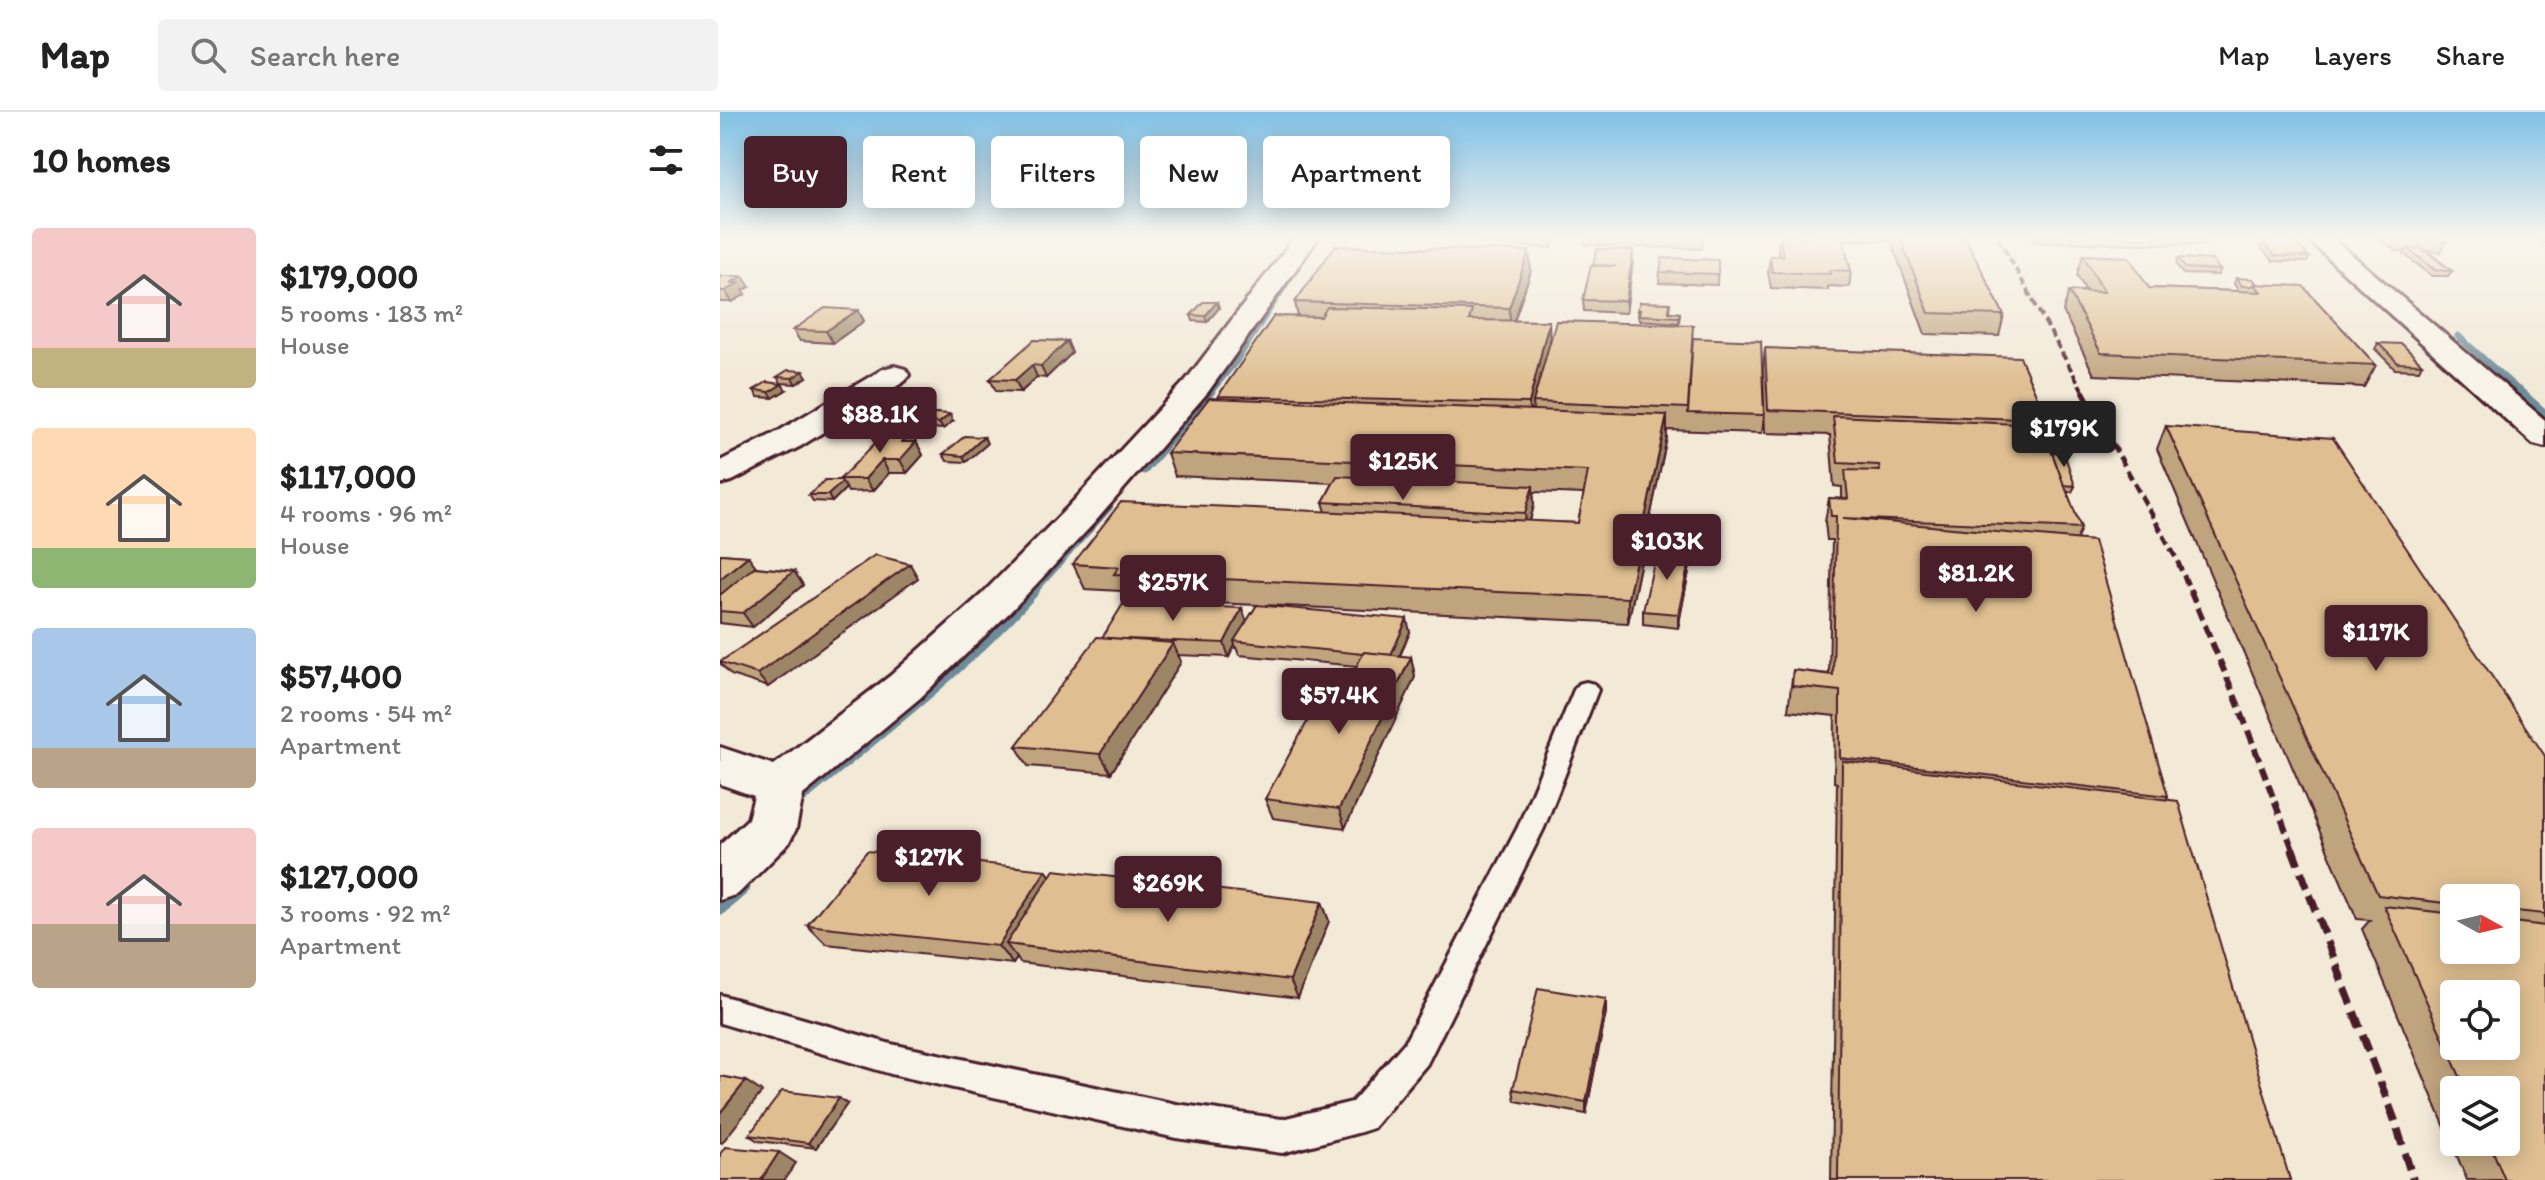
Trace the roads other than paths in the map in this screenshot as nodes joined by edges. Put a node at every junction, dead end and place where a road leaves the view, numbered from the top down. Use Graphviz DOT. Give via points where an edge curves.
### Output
graph roads {
  1 [pos="1268,287"];
  2 [pos="2374,287"];
  3 [pos="894,375"];
  4 [pos="2545,437"];
  5 [pos="720,474"];
  6 [pos="1586,690"];
  7 [pos="720,765"];
  8 [pos="781,786"];
  9 [pos="720,878"];
  10 [pos="720,1009"];
  1 -- 8 [label="street" via="1197,386 996,603 905,687"];
  2 -- 4 [label="street"];
  3 -- 5 [label="street"];
  6 -- 10 [label="lane" via="1531,828 1416,1053 1361,1116 1282,1136 1176,1121 891,1059"];
  7 -- 8 [label="street"];
  8 -- 9 [label="street" via="771,829"];
}
